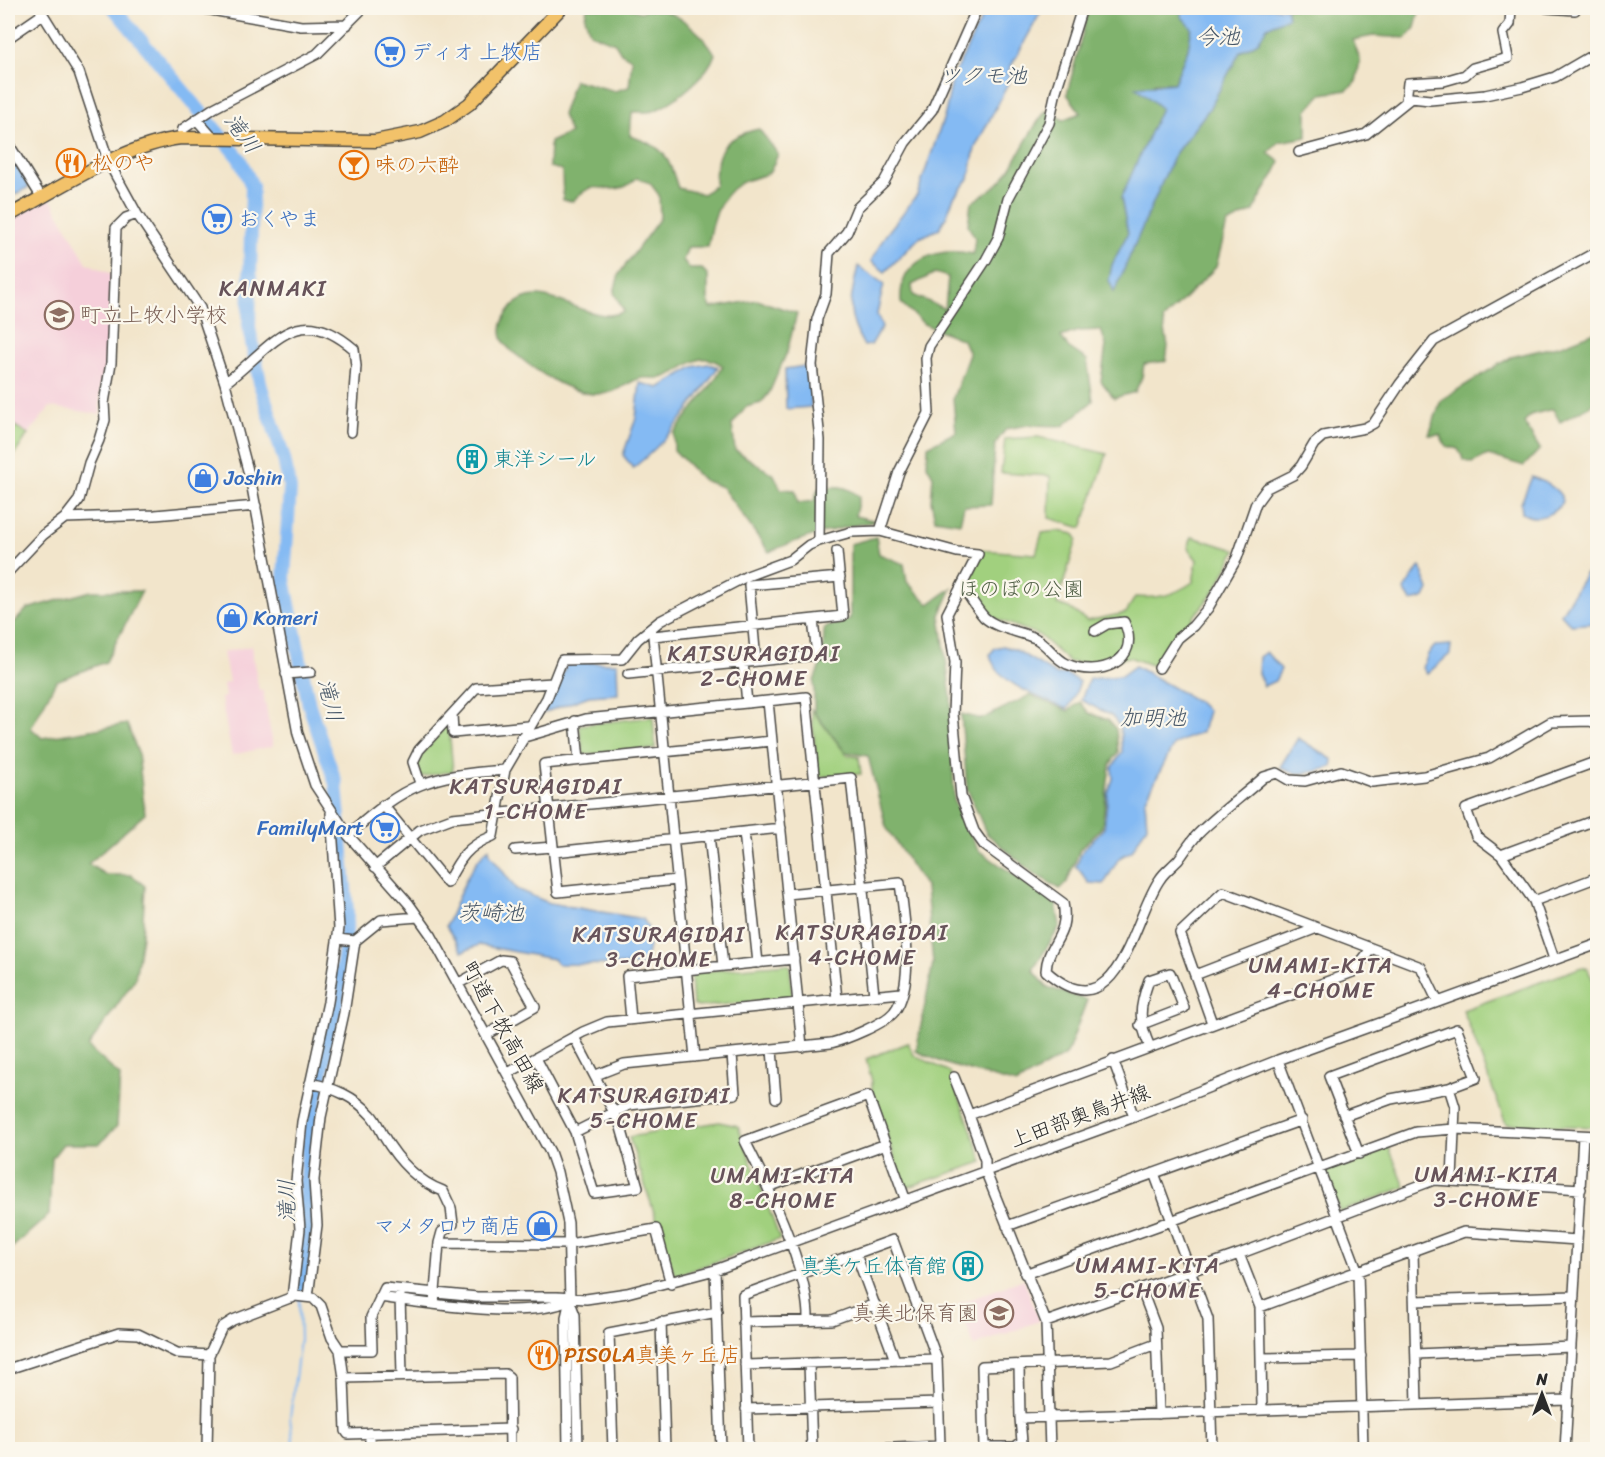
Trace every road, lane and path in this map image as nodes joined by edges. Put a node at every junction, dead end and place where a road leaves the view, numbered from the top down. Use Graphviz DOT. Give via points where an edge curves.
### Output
graph roads {
  1 [pos="200,8"];
  2 [pos="363,8"];
  3 [pos="561,8"];
  4 [pos="977,8"];
  5 [pos="1082,8"];
  6 [pos="1511,8"];
  7 [pos="1546,8"];
  8 [pos="1575,8"];
  9 [pos="41,11"];
  10 [pos="347,25"];
  11 [pos="8,38"];
  12 [pos="1598,52"];
  13 [pos="1406,101"];
  14 [pos="196,119"];
  15 [pos="181,138"];
  16 [pos="213,138"];
  17 [pos="8,143"];
  18 [pos="1299,152"];
  19 [pos="109,163"];
  20 [pos="42,198"];
  21 [pos="137,214"];
  22 [pos="8,216"];
  23 [pos="1598,251"];
  24 [pos="225,383"];
  25 [pos="351,432"];
  26 [pos="256,506"];
  27 [pos="65,518"];
  28 [pos="880,531"];
  29 [pos="819,541"];
  30 [pos="837,550"];
  31 [pos="8,572"];
  32 [pos="840,577"];
  33 [pos="963,587"];
  34 [pos="813,620"];
  35 [pos="753,626"];
  36 [pos="1095,631"];
  37 [pos="756,661"];
  38 [pos="743,662"];
  39 [pos="1159,668"];
  40 [pos="656,671"];
  41 [pos="311,672"];
  42 [pos="289,674"];
  43 [pos="628,674"];
  44 [pos="553,683"];
  45 [pos="768,701"];
  46 [pos="747,703"];
  47 [pos="660,711"];
  48 [pos="452,714"];
  49 [pos="575,721"];
  50 [pos="1598,724"];
  51 [pos="528,726"];
  52 [pos="521,738"];
  53 [pos="772,741"];
  54 [pos="664,752"];
  55 [pos="579,760"];
  56 [pos="1598,761"];
  57 [pos="505,770"];
  58 [pos="815,781"];
  59 [pos="420,783"];
  60 [pos="776,785"];
  61 [pos="669,796"];
  62 [pos="382,805"];
  63 [pos="549,808"];
  64 [pos="331,813"];
  65 [pos="496,813"];
  66 [pos="1598,819"];
  67 [pos="780,828"];
  68 [pos="744,832"];
  69 [pos="348,835"];
  70 [pos="709,835"];
  71 [pos="409,837"];
  72 [pos="673,839"];
  73 [pos="553,849"];
  74 [pos="515,850"];
  75 [pos="1501,855"];
  76 [pos="375,867"];
  77 [pos="1598,878"];
  78 [pos="677,880"];
  79 [pos="863,887"];
  80 [pos="826,890"];
  81 [pos="787,894"];
  82 [pos="1534,901"];
  83 [pos="418,917"];
  84 [pos="1317,928"];
  85 [pos="338,939"];
  86 [pos="355,941"];
  87 [pos="1598,944"];
  88 [pos="1371,949"];
  89 [pos="794,959"];
  90 [pos="1554,959"];
  91 [pos="758,963"];
  92 [pos="723,966"];
  93 [pos="687,970"];
  94 [pos="1195,975"];
  95 [pos="459,983"];
  96 [pos="901,993"];
  97 [pos="874,995"];
  98 [pos="837,999"];
  99 [pos="1438,1002"];
  100 [pos="798,1003"];
  101 [pos="691,1014"];
  102 [pos="631,1019"];
  103 [pos="1212,1023"];
  104 [pos="1140,1025"];
  105 [pos="486,1035"];
  106 [pos="574,1037"];
  107 [pos="802,1047"];
  108 [pos="1150,1047"];
  109 [pos="772,1050"];
  110 [pos="732,1054"];
  111 [pos="695,1057"];
  112 [pos="536,1058"];
  113 [pos="1113,1060"];
  114 [pos="1278,1060"];
  115 [pos="508,1073"];
  116 [pos="596,1075"];
  117 [pos="954,1077"];
  118 [pos="310,1083"];
  119 [pos="327,1087"];
  120 [pos="1449,1088"];
  121 [pos="776,1098"];
  122 [pos="614,1111"];
  123 [pos="969,1115"];
  124 [pos="1344,1116"];
  125 [pos="1134,1117"];
  126 [pos="1302,1120"];
  127 [pos="1454,1129"];
  128 [pos="575,1132"];
  129 [pos="1583,1136"];
  130 [pos="1598,1136"];
  131 [pos="886,1144"];
  132 [pos="1359,1154"];
  133 [pos="1320,1168"];
  134 [pos="985,1170"];
  135 [pos="1154,1173"];
  136 [pos="1452,1180"];
  137 [pos="768,1187"];
  138 [pos="1581,1189"];
  139 [pos="906,1201"];
  140 [pos="1337,1217"];
  141 [pos="1173,1221"];
  142 [pos="1007,1226"];
  143 [pos="1577,1240"];
  144 [pos="439,1243"];
  145 [pos="789,1243"];
  146 [pos="569,1244"];
  147 [pos="1413,1251"];
  148 [pos="855,1254"];
  149 [pos="1239,1254"];
  150 [pos="294,1262"];
  151 [pos="311,1264"];
  152 [pos="715,1270"];
  153 [pos="1191,1270"];
  154 [pos="1358,1272"];
  155 [pos="1025,1274"];
  156 [pos="800,1275"];
  157 [pos="671,1284"];
  158 [pos="1141,1288"];
  159 [pos="400,1294"];
  160 [pos="1574,1296"];
  161 [pos="294,1297"];
  162 [pos="308,1297"];
  163 [pos="380,1297"];
  164 [pos="435,1298"];
  165 [pos="570,1300"];
  166 [pos="1415,1301"];
  167 [pos="874,1304"];
  168 [pos="1260,1307"];
  169 [pos="717,1312"];
  170 [pos="808,1320"];
  171 [pos="662,1322"];
  172 [pos="743,1322"];
  173 [pos="1046,1322"];
  174 [pos="1156,1344"];
  175 [pos="1571,1347"];
  176 [pos="340,1350"];
  177 [pos="1417,1353"];
  178 [pos="209,1355"];
  179 [pos="1360,1356"];
  180 [pos="1261,1358"];
  181 [pos="937,1359"];
  182 [pos="895,1360"];
  183 [pos="809,1363"];
  184 [pos="1047,1364"];
  185 [pos="745,1365"];
  186 [pos="1019,1366"];
  187 [pos="8,1368"];
  188 [pos="402,1376"];
  189 [pos="344,1378"];
  190 [pos="1568,1400"];
  191 [pos="939,1403"];
  192 [pos="1418,1405"];
  193 [pos="811,1407"];
  194 [pos="1362,1407"];
  195 [pos="746,1409"];
  196 [pos="1262,1410"];
  197 [pos="1211,1412"];
  198 [pos="1159,1414"];
  199 [pos="1049,1417"];
  200 [pos="1020,1418"];
  201 [pos="511,1429"];
  202 [pos="370,1433"];
  203 [pos="207,1449"];
  204 [pos="370,1449"];
  205 [pos="510,1449"];
  206 [pos="568,1449"];
  207 [pos="578,1449"];
  208 [pos="613,1449"];
  209 [pos="665,1449"];
  210 [pos="717,1449"];
  211 [pos="748,1449"];
  212 [pos="812,1449"];
  213 [pos="849,1449"];
  214 [pos="1050,1449"];
  215 [pos="1212,1449"];
  216 [pos="1363,1449"];
  217 [pos="1564,1449"];
  1 -- 10 [label="street" via="301,27"];
  2 -- 10 [label="street"];
  3 -- 16 [label="main road" via="469,104 426,129 375,141"];
  4 -- 29 [label="street" via="932,110 905,143 884,182 858,208 847,232 829,252 826,294 817,319 812,365 820,441"];
  5 -- 28 [label="street" via="1049,123 1008,199 998,238 929,346 929,413 899,472"];
  6 -- 13 [label="street" via="1510,24 1503,33 1508,58 1444,81 1408,83"];
  7 -- 8 [label="street"];
  9 -- 11 [label="street"];
  9 -- 19 [label="street" via="79,72"];
  10 -- 14 [label="street" via="307,61"];
  12 -- 13 [label="street" via="1555,77 1522,87 1485,95"];
  13 -- 18 [label="street" via="1366,134"];
  14 -- 15 [label="street" via="183,129"];
  14 -- 16 [label="street"];
  15 -- 16 [label="main road"];
  15 -- 19 [label="main road" via="149,144"];
  17 -- 20 [label="street"];
  19 -- 20 [label="main road"];
  19 -- 21 [label="street"];
  20 -- 22 [label="main road"];
  21 -- 24 [label="street" via="200,308"];
  21 -- 27 [label="street" via="116,228 115,306 105,420 79,500"];
  23 -- 39 [label="street" via="1434,341 1374,423 1323,436 1293,475 1267,488 1256,503 1238,558 1214,598 1193,626 1178,638"];
  24 -- 25 [label="street" via="281,334 299,328 337,334 354,349"];
  24 -- 26 [label="street"];
  26 -- 27 [label="street"];
  26 -- 42 [label="street"];
  27 -- 31 [label="street"];
  28 -- 29 [label="street" via="851,532"];
  28 -- 33 [label="street" via="978,554"];
  29 -- 44 [label="street" via="790,560 747,576 660,621 622,658 562,660"];
  30 -- 32 [label="street"];
  32 -- 34 [label="street" via="843,616"];
  32 -- 35 [label="street" via="749,585"];
  33 -- 36 [label="street" via="985,618 1036,639 1066,664 1106,668 1117,664 1124,656 1128,632 1124,622 1107,624"];
  33 -- 50 [label="street" via="947,614 955,662 953,714 961,796 974,831 984,845 1063,903 1067,919 1046,961 1046,971 1071,988 1084,990 1100,984 1114,971 1128,953 1159,879 1198,835 1264,777 1277,773 1289,780 1305,781 1341,771 1372,782 1424,776 1489,758 1551,722"];
  34 -- 35 [label="street"];
  34 -- 37 [label="street" via="817,655"];
  35 -- 37 [label="street"];
  35 -- 40 [label="street" via="653,636"];
  37 -- 38 [label="street"];
  38 -- 40 [label="street"];
  38 -- 46 [label="street"];
  40 -- 43 [label="street"];
  40 -- 47 [label="street"];
  41 -- 42 [label="street"];
  42 -- 64 [label="street" via="307,766"];
  44 -- 48 [label="street" via="476,688"];
  44 -- 51 [label="street"];
  45 -- 46 [label="street"];
  45 -- 53 [label="street"];
  45 -- 58 [label="street" via="806,697"];
  46 -- 47 [label="street"];
  47 -- 49 [label="street"];
  47 -- 54 [label="street"];
  48 -- 51 [label="street" via="453,733"];
  48 -- 59 [label="street" via="413,762"];
  49 -- 52 [label="street"];
  49 -- 55 [label="street"];
  51 -- 52 [label="street"];
  52 -- 57 [label="street"];
  53 -- 54 [label="street"];
  53 -- 60 [label="street"];
  54 -- 55 [label="street"];
  54 -- 61 [label="street"];
  55 -- 63 [label="street" via="544,764"];
  56 -- 75 [label="street" via="1466,809 1476,836"];
  57 -- 59 [label="street" via="457,774"];
  57 -- 65 [label="street"];
  58 -- 60 [label="street"];
  58 -- 79 [label="street" via="851,778"];
  58 -- 80 [label="street"];
  59 -- 62 [label="street"];
  60 -- 61 [label="street"];
  60 -- 67 [label="street"];
  61 -- 63 [label="street"];
  61 -- 72 [label="street"];
  62 -- 69 [label="street"];
  62 -- 71 [label="street"];
  63 -- 65 [label="street"];
  63 -- 73 [label="street"];
  64 -- 69 [label="street, 町道下牧高田線"];
  64 -- 85 [label="street"];
  65 -- 71 [label="street" via="441,820"];
  65 -- 71 [label="street" via="493,836 475,843 447,883"];
  66 -- 75 [label="street"];
  67 -- 68 [label="street"];
  67 -- 81 [label="street"];
  68 -- 70 [label="street"];
  68 -- 91 [label="street"];
  69 -- 76 [label="street, 町道下牧高田線"];
  70 -- 72 [label="street"];
  70 -- 92 [label="street"];
  71 -- 76 [label="street"];
  72 -- 73 [label="street"];
  72 -- 78 [label="street"];
  73 -- 74 [label="street"];
  73 -- 78 [label="street" via="558,892"];
  75 -- 82 [label="street"];
  76 -- 83 [label="street, 町道下牧高田線"];
  77 -- 82 [label="street"];
  78 -- 93 [label="street"];
  79 -- 80 [label="street"];
  79 -- 96 [label="street" via="900,883 907,953"];
  79 -- 97 [label="street"];
  80 -- 81 [label="street"];
  80 -- 98 [label="street"];
  81 -- 89 [label="street"];
  82 -- 90 [label="street"];
  83 -- 86 [label="street" via="381,920"];
  83 -- 95 [label="street, 町道下牧高田線"];
  84 -- 88 [label="street"];
  84 -- 94 [label="street"];
  84 -- 94 [label="street" via="1223,892 1180,933"];
  85 -- 86 [label="street"];
  85 -- 118 [label="street"];
  86 -- 119 [label="street"];
  87 -- 90 [label="street, 上田部奥鳥井線"];
  88 -- 99 [label="street" via="1421,967"];
  88 -- 103 [label="street" via="1353,972"];
  89 -- 91 [label="street"];
  89 -- 100 [label="street"];
  90 -- 99 [label="street, 上田部奥鳥井線"];
  91 -- 92 [label="street"];
  92 -- 93 [label="street"];
  93 -- 101 [label="street"];
  93 -- 102 [label="street" via="627,976"];
  94 -- 103 [label="street"];
  95 -- 105 [label="street, 町道下牧高田線"];
  95 -- 105 [label="street" via="501,960 510,961 535,1007"];
  96 -- 97 [label="street"];
  96 -- 107 [label="street" via="895,1011 886,1018 840,1041"];
  97 -- 98 [label="street"];
  98 -- 100 [label="street"];
  99 -- 114 [label="street, 上田部奥鳥井線"];
  100 -- 101 [label="street"];
  100 -- 107 [label="street"];
  101 -- 102 [label="street"];
  101 -- 111 [label="street"];
  102 -- 106 [label="street" via="598,1025"];
  103 -- 108 [label="street"];
  104 -- 104 [label="street" via="1142,998 1149,980 1170,973 1184,1008"];
  104 -- 108 [label="street"];
  105 -- 115 [label="street, 町道下牧高田線"];
  106 -- 112 [label="street"];
  106 -- 116 [label="street"];
  107 -- 109 [label="street"];
  108 -- 113 [label="street"];
  109 -- 110 [label="street"];
  109 -- 121 [label="street"];
  110 -- 111 [label="street"];
  110 -- 122 [label="street" via="735,1094 638,1103"];
  111 -- 116 [label="street" via="618,1065"];
  112 -- 115 [label="street"];
  112 -- 128 [label="street"];
  113 -- 123 [label="street"];
  113 -- 125 [label="street"];
  114 -- 125 [label="street, 上田部奥鳥井線"];
  114 -- 126 [label="street"];
  115 -- 146 [label="street, 町道下牧高田線" via="541,1132 557,1172"];
  116 -- 122 [label="street"];
  117 -- 123 [label="street"];
  118 -- 119 [label="street"];
  118 -- 150 [label="street" via="296,1181 300,1229"];
  119 -- 144 [label="street" via="349,1096 371,1115 403,1165 429,1186 443,1191 454,1218 453,1224 442,1232"];
  119 -- 151 [label="street" via="314,1180 317,1225"];
  120 -- 124 [label="street" via="1391,1099"];
  120 -- 124 [label="street" via="1476,1078 1457,1029 1329,1076"];
  120 -- 127 [label="street" via="1455,1107"];
  122 -- 128 [label="street"];
  122 -- 128 [label="street" via="638,1187 594,1193"];
  123 -- 134 [label="street"];
  124 -- 132 [label="street"];
  125 -- 134 [label="street, 上田部奥鳥井線"];
  126 -- 133 [label="street"];
  126 -- 135 [label="street"];
  127 -- 129 [label="street"];
  127 -- 132 [label="street" via="1416,1132"];
  127 -- 136 [label="street"];
  129 -- 130 [label="street"];
  129 -- 138 [label="street"];
  131 -- 137 [label="street"];
  131 -- 137 [label="street" via="868,1096 745,1141"];
  131 -- 139 [label="street"];
  132 -- 133 [label="street"];
  133 -- 140 [label="street"];
  133 -- 141 [label="street"];
  134 -- 139 [label="street, 上田部奥鳥井線"];
  134 -- 142 [label="street"];
  135 -- 141 [label="street"];
  135 -- 142 [label="street"];
  136 -- 138 [label="street"];
  136 -- 140 [label="street" via="1434,1180"];
  137 -- 145 [label="street"];
  138 -- 143 [label="street"];
  139 -- 145 [label="street, 上田部奥鳥井線"];
  140 -- 149 [label="street"];
  140 -- 154 [label="street"];
  141 -- 153 [label="street"];
  141 -- 155 [label="street"];
  142 -- 155 [label="street"];
  143 -- 147 [label="street" via="1464,1232"];
  143 -- 160 [label="street"];
  144 -- 146 [label="street"];
  144 -- 164 [label="street"];
  145 -- 152 [label="street, 上田部奥鳥井線"];
  145 -- 156 [label="street"];
  146 -- 157 [label="street" via="656,1229"];
  146 -- 165 [label="street, 町道下牧高田線"];
  147 -- 154 [label="street"];
  147 -- 166 [label="street"];
  148 -- 156 [label="street"];
  148 -- 167 [label="street"];
  148 -- 181 [label="street" via="893,1240"];
  149 -- 153 [label="street"];
  149 -- 168 [label="street"];
  150 -- 151 [label="street"];
  150 -- 161 [label="street"];
  151 -- 162 [label="street"];
  152 -- 157 [label="street, 上田部奥鳥井線"];
  152 -- 169 [label="street"];
  153 -- 158 [label="street"];
  153 -- 197 [label="street" via="1208,1319"];
  154 -- 168 [label="street"];
  154 -- 179 [label="street"];
  155 -- 173 [label="street"];
  156 -- 170 [label="street" via="809,1298"];
  156 -- 172 [label="street" via="743,1295"];
  157 -- 165 [label="street, 上田部奥鳥井線"];
  158 -- 173 [label="street"];
  158 -- 174 [label="street" via="1156,1328"];
  159 -- 163 [label="street"];
  159 -- 163 [label="street" via="385,1288"];
  159 -- 164 [label="street, 上田部奥鳥井線"];
  159 -- 188 [label="street"];
  160 -- 166 [label="street"];
  160 -- 175 [label="street"];
  161 -- 162 [label="street"];
  161 -- 178 [label="street" via="227,1323"];
  162 -- 176 [label="street" via="321,1306"];
  163 -- 176 [label="street" via="370,1317 372,1350"];
  164 -- 165 [label="street, 上田部奥鳥井線" via="517,1308 556,1307"];
  165 -- 206 [label="street" via="566,1317"];
  165 -- 207 [label="street" via="575,1315"];
  166 -- 177 [label="street"];
  167 -- 170 [label="street" via="832,1320"];
  167 -- 182 [label="street"];
  168 -- 180 [label="street"];
  169 -- 171 [label="street"];
  169 -- 210 [label="street" via="721,1449"];
  170 -- 172 [label="street"];
  171 -- 208 [label="street" via="609,1333"];
  171 -- 209 [label="street"];
  172 -- 185 [label="street"];
  173 -- 184 [label="street"];
  174 -- 184 [label="street" via="1111,1361"];
  174 -- 198 [label="street"];
  175 -- 177 [label="street"];
  175 -- 190 [label="street"];
  176 -- 189 [label="street"];
  177 -- 192 [label="street"];
  178 -- 187 [label="street" via="177,1353 138,1334 119,1333"];
  178 -- 203 [label="street"];
  179 -- 180 [label="street"];
  179 -- 194 [label="street"];
  180 -- 196 [label="street"];
  181 -- 182 [label="street"];
  181 -- 191 [label="street"];
  182 -- 183 [label="street"];
  183 -- 185 [label="street"];
  183 -- 193 [label="street"];
  184 -- 186 [label="street"];
  184 -- 199 [label="street"];
  185 -- 195 [label="street"];
  186 -- 200 [label="street"];
  186 -- 200 [label="street" via="982,1366 984,1448 1015,1447 1022,1442"];
  188 -- 189 [label="street"];
  188 -- 201 [label="street" via="505,1374 509,1377"];
  189 -- 202 [label="street" via="346,1431"];
  190 -- 192 [label="street"];
  190 -- 217 [label="street"];
  191 -- 193 [label="street"];
  191 -- 213 [label="street" via="940,1446"];
  192 -- 194 [label="street"];
  193 -- 195 [label="street"];
  193 -- 212 [label="street"];
  194 -- 196 [label="street"];
  194 -- 216 [label="street"];
  195 -- 211 [label="street"];
  196 -- 197 [label="street"];
  197 -- 198 [label="street"];
  197 -- 215 [label="street"];
  198 -- 199 [label="street"];
  199 -- 200 [label="street"];
  199 -- 214 [label="street"];
  201 -- 202 [label="street"];
  201 -- 205 [label="street"];
  202 -- 204 [label="street"];
}
